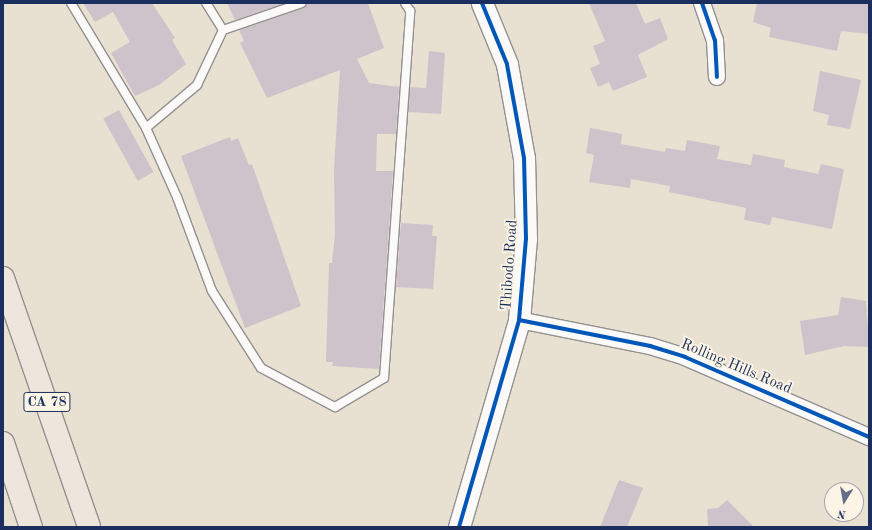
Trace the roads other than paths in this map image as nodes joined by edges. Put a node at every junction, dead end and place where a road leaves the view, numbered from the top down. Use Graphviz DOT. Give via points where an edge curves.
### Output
graph roads {
  1 [pos="71,3"];
  2 [pos="206,3"];
  3 [pos="302,3"];
  4 [pos="405,3"];
  5 [pos="482,3"];
  6 [pos="702,3"];
  7 [pos="223,30"];
  8 [pos="717,77"];
  9 [pos="146,128"];
  10 [pos="3,278"];
  11 [pos="519,320"];
  12 [pos="869,437"];
  13 [pos="3,443"];
  14 [pos="31,527"];
  15 [pos="89,527"];
  16 [pos="459,527"];
  1 -- 9 [label="lane"];
  2 -- 7 [label="lane"];
  3 -- 7 [label="lane"];
  4 -- 9 [label="lane" via="410,12 384,378 335,407 261,368 212,292 177,197"];
  5 -- 11 [label="street, Thibodo Road" via="507,64 524,158 526,240"];
  6 -- 8 [label="street" via="715,40"];
  7 -- 9 [label="lane" via="197,85"];
  10 -- 15 [label="highway, CA 78"];
  11 -- 12 [label="street, Rolling Hills Road" via="650,346 685,357"];
  11 -- 16 [label="street, Thibodo Road"];
  13 -- 14 [label="highway"];
}
